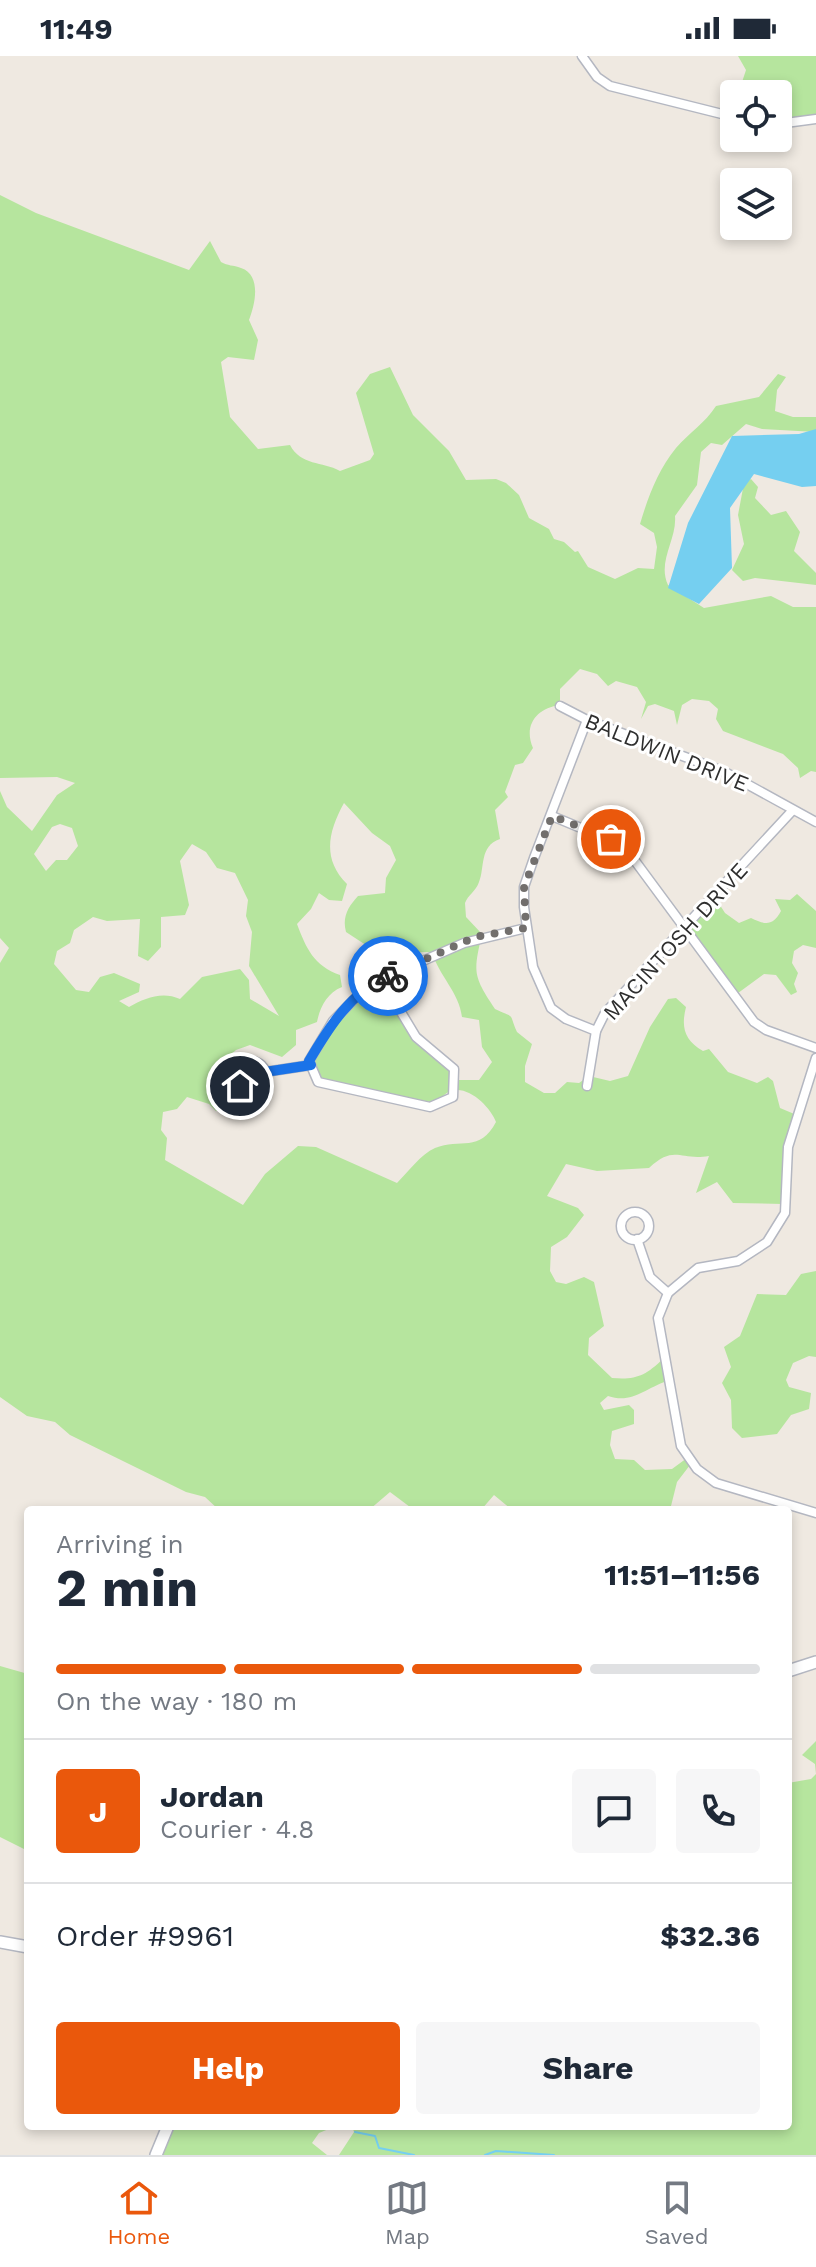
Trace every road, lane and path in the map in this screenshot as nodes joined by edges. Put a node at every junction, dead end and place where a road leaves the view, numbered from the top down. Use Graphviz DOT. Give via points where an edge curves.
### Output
graph roads {
  1 [pos="582,56"];
  2 [pos="720,114"];
  3 [pos="816,119"];
  4 [pos="792,122"];
  5 [pos="560,706"];
  6 [pos="587,720"];
  7 [pos="792,811"];
  8 [pos="552,816"];
  9 [pos="816,822"];
  10 [pos="685,927"];
  11 [pos="526,928"];
  12 [pos="381,979"];
  13 [pos="596,1031"];
  14 [pos="816,1048"];
  15 [pos="816,1058"];
  16 [pos="311,1065"];
  17 [pos="265,1072"];
  18 [pos="587,1086"];
  19 [pos="637,1239"];
  20 [pos="668,1293"];
  21 [pos="816,1513"];
  22 [pos="816,1662"];
  23 [pos="792,1670"];
  24 [pos="0,1942"];
  25 [pos="24,1946"];
  26 [pos="166,2130"];
  27 [pos="156,2155"];
  1 -- 2 [label="street" via="610,86"];
  3 -- 4 [label="street"];
  5 -- 6 [label="street, BALDWIN DRIVE"];
  6 -- 7 [label="street, BALDWIN DRIVE" via="725,772"];
  6 -- 8 [label="street"];
  7 -- 9 [label="street, BALDWIN DRIVE"];
  7 -- 10 [label="street, MACINTOSH DRIVE"];
  8 -- 10 [label="street" via="624,846"];
  8 -- 11 [label="street" via="524,887"];
  10 -- 13 [label="street, MACINTOSH DRIVE" via="605,1013"];
  10 -- 14 [label="street" via="754,1022"];
  11 -- 12 [label="street" via="475,937"];
  11 -- 13 [label="street" via="533,967 551,1008"];
  12 -- 16 [label="street" via="370,983 333,1021"];
  12 -- 16 [label="street" via="416,1037 454,1069 453,1097 430,1107 318,1082"];
  13 -- 18 [label="street, MACINTOSH DRIVE"];
  15 -- 20 [label="street" via="788,1147 785,1213 767,1242 738,1261 698,1268"];
  16 -- 17 [label="street"];
  19 -- 20 [label="street" via="650,1277"];
  20 -- 21 [label="street" via="658,1318 681,1446 697,1469 716,1483"];
  22 -- 23 [label="street"];
  24 -- 25 [label="street"];
  26 -- 27 [label="street"];
}
